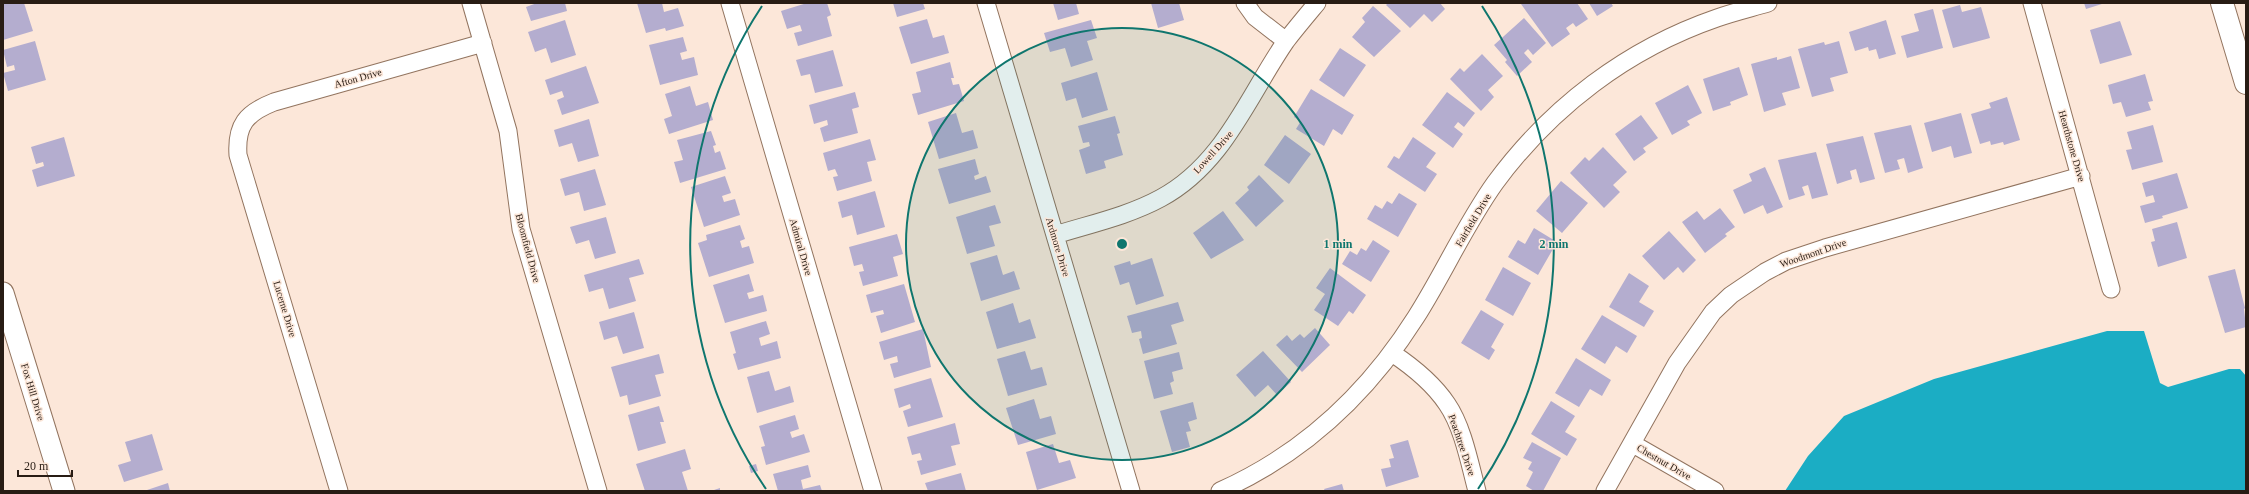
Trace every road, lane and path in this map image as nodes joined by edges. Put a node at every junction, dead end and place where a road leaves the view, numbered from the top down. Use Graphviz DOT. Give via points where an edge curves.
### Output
graph roads {
  1 [pos="471,3"];
  2 [pos="730,3"];
  3 [pos="986,3"];
  4 [pos="1245,3"];
  5 [pos="1317,3"];
  6 [pos="1768,3"];
  7 [pos="2032,3"];
  8 [pos="2222,3"];
  9 [pos="1286,41"];
  10 [pos="483,43"];
  11 [pos="2246,83"];
  12 [pos="241,126"];
  13 [pos="2081,176"];
  14 [pos="1055,235"];
  15 [pos="2112,289"];
  16 [pos="3,293"];
  17 [pos="8,329"];
  18 [pos="1392,352"];
  19 [pos="1633,444"];
  20 [pos="64,491"];
  21 [pos="339,491"];
  22 [pos="598,491"];
  23 [pos="873,491"];
  24 [pos="1131,491"];
  25 [pos="1220,491"];
  26 [pos="1477,491"];
  27 [pos="1605,491"];
  28 [pos="1715,491"];
  1 -- 10 [label="street, Bloomfield Drive"];
  2 -- 23 [label="street, Admiral Drive"];
  3 -- 14 [label="street, Ardmore Drive"];
  4 -- 9 [label="street" via="1255,17"];
  5 -- 9 [label="street, Lowell Drive"];
  6 -- 18 [label="street, Fairfield Drive" via="1718,17 1658,43 1601,77 1574,98 1544,126 1494,184 1416,317"];
  7 -- 13 [label="street, Hearthstone Drive"];
  8 -- 11 [label="main road"];
  9 -- 14 [label="street, Lowell Drive" via="1230,134 1191,176 1162,198 1134,210"];
  10 -- 12 [label="street, Afton Drive" via="274,102 251,114"];
  10 -- 22 [label="street, Bloomfield Drive" via="508,131 521,229"];
  12 -- 21 [label="street, Lucerne Drive" via="237,139 238,155"];
  13 -- 15 [label="street, Hearthstone Drive"];
  13 -- 19 [label="street, Woodmont Drive" via="1824,248 1786,261 1764,272 1731,295 1713,312 1678,363"];
  14 -- 24 [label="street, Ardmore Drive"];
  16 -- 17 [label="street, Fox Hill Drive"];
  17 -- 20 [label="street, Fox Hill Drive"];
  18 -- 25 [label="street, Fairfield Drive" via="1365,386 1317,432 1284,456"];
  18 -- 26 [label="street, Peachtree Drive" via="1429,382 1448,405 1464,445"];
  19 -- 27 [label="street, Woodmont Drive"];
  19 -- 28 [label="street, Chestnut Drive"];
}
